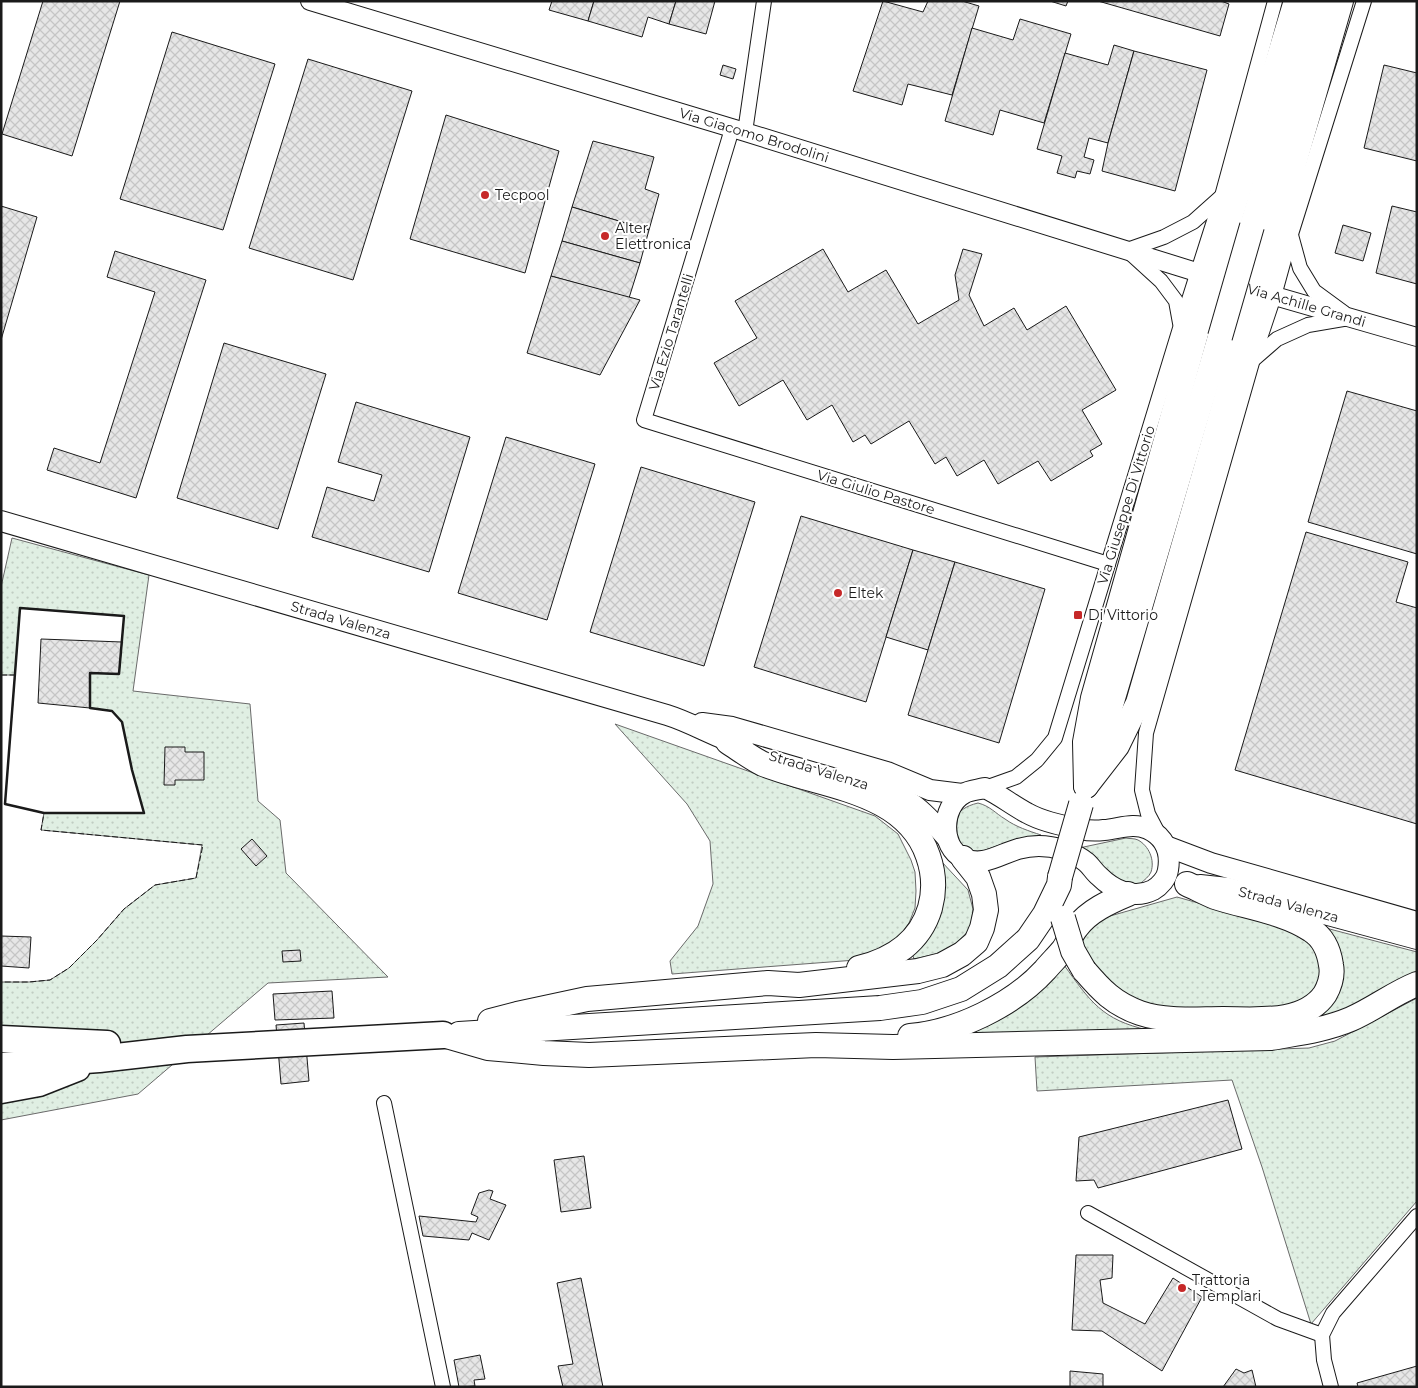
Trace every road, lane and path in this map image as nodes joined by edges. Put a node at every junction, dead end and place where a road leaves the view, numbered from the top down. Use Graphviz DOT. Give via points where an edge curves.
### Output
graph roads {
  1 [pos="310,1"];
  2 [pos="764,1"];
  3 [pos="1275,1"];
  4 [pos="1296,1"];
  5 [pos="1319,1"];
  6 [pos="1341,1"];
  7 [pos="1364,1"];
  8 [pos="738,130"];
  9 [pos="1222,196"];
  10 [pos="1291,234"];
  11 [pos="1127,250"];
  12 [pos="1204,275"];
  13 [pos="1266,294"];
  14 [pos="1351,318"];
  15 [pos="1181,325"];
  16 [pos="1417,337"];
  17 [pos="1253,360"];
  18 [pos="644,420"];
  19 [pos="1,521"];
  20 [pos="1108,564"];
  21 [pos="681,719"];
  22 [pos="728,742"];
  23 [pos="984,788"];
  24 [pos="962,794"];
  25 [pos="1084,795"];
  26 [pos="947,838"];
  27 [pos="1163,841"];
  28 [pos="964,858"];
  29 [pos="1060,881"];
  30 [pos="1187,884"];
  31 [pos="1158,887"];
  32 [pos="1128,894"];
  33 [pos="1417,922"];
  34 [pos="1417,939"];
  35 [pos="768,983"];
  36 [pos="1417,984"];
  37 [pos="442,1035"];
  38 [pos="1,1039"];
  39 [pos="816,1045"];
  40 [pos="187,1049"];
  41 [pos="99,1059"];
  42 [pos="1,1066"];
  43 [pos="1,1090"];
  44 [pos="384,1103"];
  45 [pos="1088,1213"];
  46 [pos="1417,1216"];
  47 [pos="1322,1335"];
  48 [pos="443,1387"];
  49 [pos="1331,1387"];
  1 -- 8 [label="street, Via Giacomo Brodolini"];
  2 -- 8 [label="street, Via Ezio Tarantelli"];
  3 -- 9 [label="street, Via Giuseppe Di Vittorio"];
  4 -- 12 [label="highway"];
  5 -- 25 [label="highway, bridge"];
  6 -- 13 [label="highway"];
  7 -- 10 [label="street"];
  8 -- 11 [label="street, Via Giacomo Brodolini"];
  8 -- 18 [label="street, Via Ezio Tarantelli"];
  9 -- 11 [label="street" via="1193,222"];
  9 -- 12 [label="street, Via Giuseppe Di Vittorio"];
  10 -- 13 [label="street"];
  10 -- 14 [label="street" via="1300,268 1314,291"];
  11 -- 12 [label="street, Via Giacomo Brodolini"];
  11 -- 15 [label="street" via="1161,281 1176,301"];
  12 -- 13 [label="street, Via Achille Grandi"];
  12 -- 15 [label="street, Via Giuseppe Di Vittorio"];
  12 -- 25 [label="highway" via="1093,698 1085,742"];
  13 -- 14 [label="street, Via Achille Grandi"];
  13 -- 17 [label="street"];
  13 -- 25 [label="highway" via="1138,703 1117,746"];
  14 -- 16 [label="street, Via Achille Grandi"];
  14 -- 17 [label="street" via="1308,325 1277,339"];
  15 -- 20 [label="street, Via Giuseppe Di Vittorio"];
  17 -- 27 [label="street" via="1146,733 1142,790 1148,814"];
  18 -- 20 [label="street, Via Giulio Pastore"];
  19 -- 21 [label="main road, Strada Valenza"];
  20 -- 23 [label="street, Via Giuseppe Di Vittorio" via="1055,738 1037,760 1016,777"];
  21 -- 22 [label="main road, Strada Valenza"];
  21 -- 24 [label="main road, Strada Valenza" via="732,727 886,772 930,790"];
  22 -- 26 [label="main road, Strada Valenza" via="882,789 911,803"];
  22 -- 35 [label="highway" via="762,763 888,806 910,824 924,844 932,866 934,888 930,909 917,935 901,950 883,961 860,968 798,975"];
  23 -- 24 [label="main road"];
  23 -- 27 [label="main road, Strada Valenza" via="1029,814 1060,825 1093,831 1132,826 1148,829"];
  24 -- 26 [label="main road" via="952,805 947,820"];
  25 -- 29 [label="highway, bridge"];
  26 -- 28 [label="main road, Strada Valenza" via="952,849"];
  27 -- 31 [label="main road" via="1170,860 1168,874"];
  27 -- 33 [label="main road, Strada Valenza" via="1211,863"];
  28 -- 32 [label="main road" via="979,862 1029,846 1060,849 1087,862 1111,887"];
  28 -- 35 [label="highway" via="978,877 986,910 976,942 962,954 942,965 918,971 800,985"];
  29 -- 30 [label="highway, bridge" via="1063,918 1073,951 1100,990 1120,1005 1169,1020 1268,1019 1293,1016 1321,1000 1330,986 1330,953 1312,930 1287,918 1214,896"];
  29 -- 37 [label="highway" via="1045,914 1028,938 998,966 961,989 922,1002 880,1008"];
  30 -- 31 [label="main road, Strada Valenza"];
  30 -- 34 [label="main road, Strada Valenza" via="1228,888"];
  31 -- 32 [label="main road, Strada Valenza" via="1145,894"];
  32 -- 39 [label="highway" via="1094,911 1077,927 1043,972 1019,993 986,1014 950,1028 915,1036"];
  35 -- 37 [label="highway" via="587,999"];
  36 -- 39 [label="highway" via="1324,1029 1271,1038 893,1048"];
  37 -- 39 [label="highway" via="488,1048 589,1055"];
  37 -- 40 [label="highway"];
  38 -- 40 [label="highway"];
  40 -- 41 [label="highway"];
  41 -- 42 [label="highway"];
  41 -- 43 [label="highway" via="39,1083"];
  44 -- 48 [label="street"];
  45 -- 47 [label="street" via="1278,1319"];
  46 -- 47 [label="street" via="1333,1313"];
  47 -- 49 [label="street"];
}
